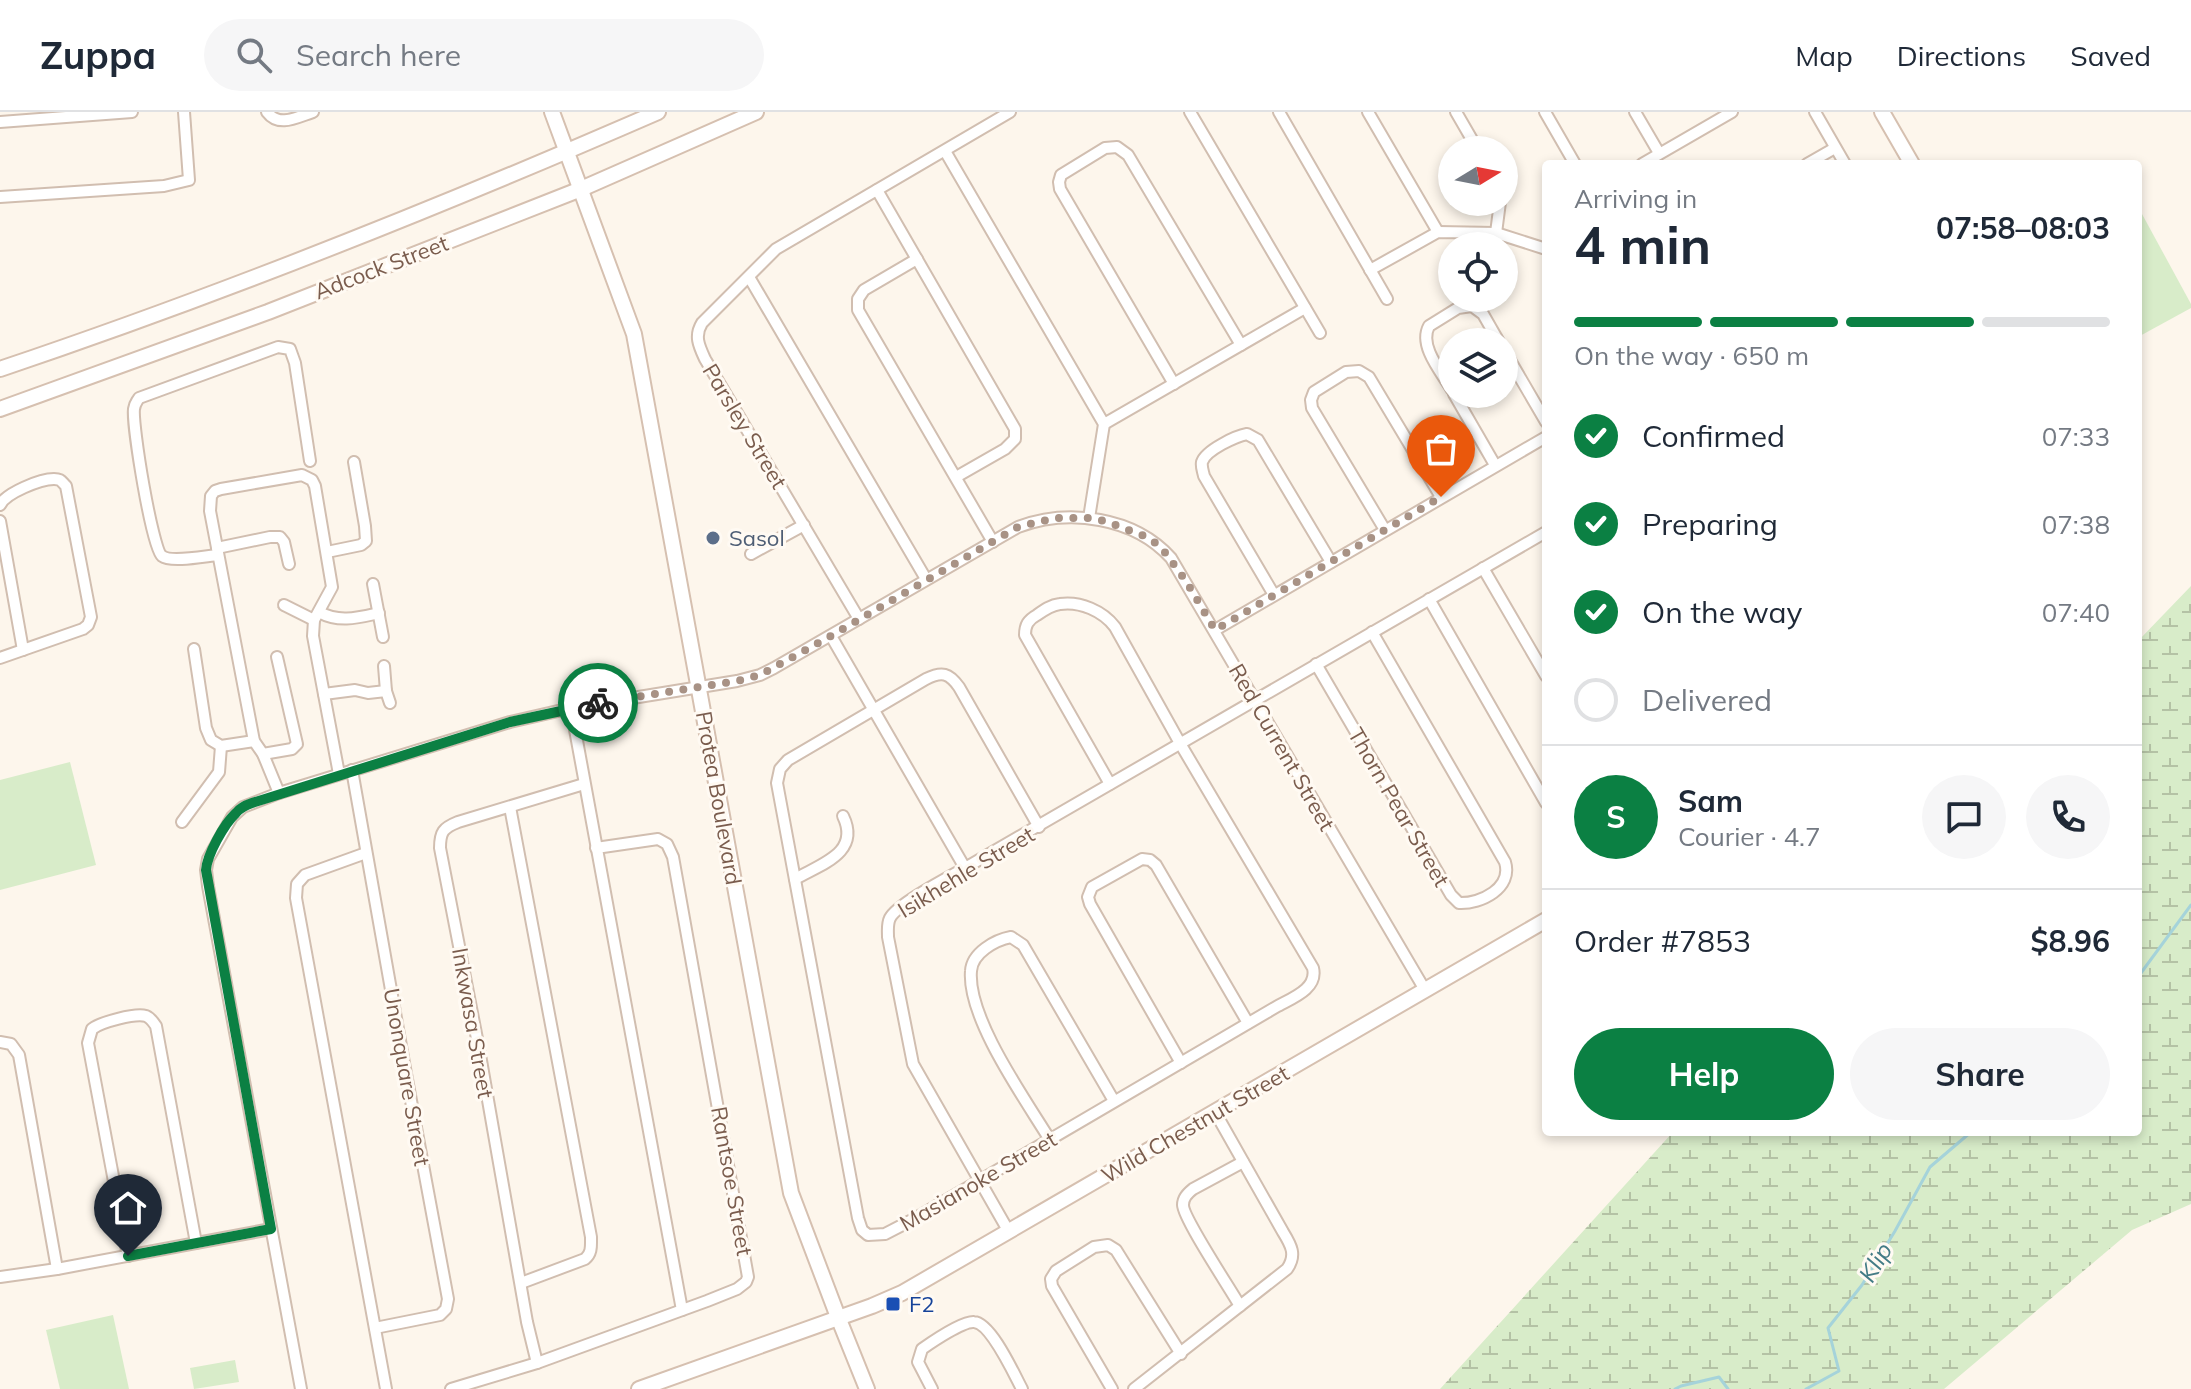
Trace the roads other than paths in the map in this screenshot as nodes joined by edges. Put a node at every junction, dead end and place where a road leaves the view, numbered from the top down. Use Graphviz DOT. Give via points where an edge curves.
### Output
graph roads {
  1 [pos="132,112"];
  2 [pos="184,112"];
  3 [pos="267,112"];
  4 [pos="313,112"];
  5 [pos="552,112"];
  6 [pos="658,112"];
  7 [pos="756,112"];
  8 [pos="1010,112"];
  9 [pos="1190,112"];
  10 [pos="1279,112"];
  11 [pos="1368,112"];
  12 [pos="1456,112"];
  13 [pos="1545,112"];
  14 [pos="1635,112"];
  15 [pos="1732,112"];
  16 [pos="1815,112"];
  17 [pos="1882,112"];
  18 [pos="0,122"];
  19 [pos="1470,136"];
  20 [pos="1835,148"];
  21 [pos="948,149"];
  22 [pos="567,151"];
  23 [pos="1659,153"];
  24 [pos="1573,160"];
  25 [pos="1648,160"];
  26 [pos="1814,160"];
  27 [pos="1842,160"];
  28 [pos="1910,160"];
  29 [pos="581,189"];
  30 [pos="877,190"];
  31 [pos="0,197"];
  32 [pos="1438,232"];
  33 [pos="1478,232"];
  34 [pos="1518,240"];
  35 [pos="1542,248"];
  36 [pos="917,259"];
  37 [pos="1370,270"];
  38 [pos="749,277"];
  39 [pos="1387,299"];
  40 [pos="1305,308"];
  41 [pos="1491,328"];
  42 [pos="1320,333"];
  43 [pos="1241,345"];
  44 [pos="1438,365"];
  45 [pos="0,369"];
  46 [pos="1518,374"];
  47 [pos="1174,384"];
  48 [pos="1462,408"];
  49 [pos="0,409"];
  50 [pos="1542,415"];
  51 [pos="1104,424"];
  52 [pos="1542,439"];
  53 [pos="310,461"];
  54 [pos="354,462"];
  55 [pos="1495,465"];
  56 [pos="956,477"];
  57 [pos="1441,497"];
  58 [pos="0,505"];
  59 [pos="1089,518"];
  60 [pos="0,521"];
  61 [pos="804,525"];
  62 [pos="1385,530"];
  63 [pos="1542,534"];
  64 [pos="993,542"];
  65 [pos="217,551"];
  66 [pos="327,552"];
  67 [pos="751,554"];
  68 [pos="1331,562"];
  69 [pos="289,564"];
  70 [pos="1483,568"];
  71 [pos="926,579"];
  72 [pos="373,584"];
  73 [pos="1274,595"];
  74 [pos="1429,599"];
  75 [pos="284,605"];
  76 [pos="379,613"];
  77 [pos="316,616"];
  78 [pos="859,619"];
  79 [pos="1215,630"];
  80 [pos="1372,632"];
  81 [pos="831,636"];
  82 [pos="383,637"];
  83 [pos="194,649"];
  84 [pos="23,650"];
  85 [pos="277,657"];
  86 [pos="0,658"];
  87 [pos="1316,664"];
  88 [pos="384,666"];
  89 [pos="1542,669"];
  90 [pos="699,686"];
  91 [pos="386,691"];
  92 [pos="324,694"];
  93 [pos="1254,701"];
  94 [pos="390,703"];
  95 [pos="571,708"];
  96 [pos="873,711"];
  97 [pos="254,741"];
  98 [pos="1181,745"];
  99 [pos="221,746"];
  100 [pos="263,754"];
  101 [pos="352,770"];
  102 [pos="339,774"];
  103 [pos="584,784"];
  104 [pos="1110,784"];
  105 [pos="279,793"];
  106 [pos="1542,796"];
  107 [pos="510,807"];
  108 [pos="843,816"];
  109 [pos="182,822"];
  110 [pos="1039,827"];
  111 [pos="596,848"];
  112 [pos="366,853"];
  113 [pos="965,868"];
  114 [pos="795,879"];
  115 [pos="1542,922"];
  116 [pos="1425,990"];
  117 [pos="1248,1023"];
  118 [pos="0,1042"];
  119 [pos="1181,1063"];
  120 [pos="1114,1101"];
  121 [pos="1215,1112"];
  122 [pos="1050,1140"];
  123 [pos="1243,1162"];
  124 [pos="979,1180"];
  125 [pos="271,1229"];
  126 [pos="1009,1232"];
  127 [pos="196,1243"];
  128 [pos="128,1256"];
  129 [pos="57,1269"];
  130 [pos="0,1277"];
  131 [pos="521,1283"];
  132 [pos="1240,1306"];
  133 [pos="682,1310"];
  134 [pos="838,1317"];
  135 [pos="375,1328"];
  136 [pos="1181,1354"];
  137 [pos="537,1363"];
  138 [pos="301,1389"];
  139 [pos="386,1389"];
  140 [pos="451,1389"];
  141 [pos="639,1389"];
  142 [pos="867,1389"];
  143 [pos="932,1389"];
  144 [pos="1022,1389"];
  145 [pos="1112,1389"];
  146 [pos="1134,1389"];
  1 -- 18 [label="street"];
  2 -- 31 [label="street" via="189,180"];
  3 -- 4 [label="street" via="280,121"];
  5 -- 22 [label="street, Protea Boulevard"];
  6 -- 22 [label="street, Adcock Street"];
  7 -- 29 [label="street, Adcock Street"];
  8 -- 21 [label="street, Parsley Street"];
  9 -- 40 [label="street"];
  10 -- 37 [label="street"];
  11 -- 32 [label="street"];
  12 -- 19 [label="street"];
  13 -- 24 [label="street"];
  14 -- 23 [label="street"];
  15 -- 23 [label="street"];
  16 -- 20 [label="street"];
  17 -- 28 [label="street"];
  20 -- 26 [label="street"];
  20 -- 27 [label="street"];
  21 -- 30 [label="street, Parsley Street"];
  21 -- 51 [label="street"];
  22 -- 29 [label="street, Protea Boulevard"];
  22 -- 45 [label="street, Adcock Street" via="284,266"];
  23 -- 25 [label="street"];
  29 -- 49 [label="street, Adcock Street" via="255,317"];
  29 -- 90 [label="street, Protea Boulevard" via="634,334"];
  30 -- 36 [label="street"];
  30 -- 38 [label="street, Parsley Street" via="776,249"];
  32 -- 33 [label="street"];
  32 -- 37 [label="street"];
  34 -- 35 [label="street"];
  36 -- 56 [label="street" via="1015,429 1012,443"];
  36 -- 56 [label="street" via="864,290 857,305"];
  37 -- 39 [label="street"];
  38 -- 61 [label="street, Parsley Street" via="702,323 698,344"];
  38 -- 71 [label="street"];
  40 -- 42 [label="street"];
  40 -- 43 [label="street"];
  41 -- 44 [label="street" via="1472,306 1458,308 1429,326 1426,343"];
  43 -- 47 [label="street"];
  43 -- 47 [label="street" via="1128,155 1117,147 1105,148 1061,175 1060,189"];
  46 -- 50 [label="street"];
  47 -- 51 [label="street"];
  48 -- 55 [label="street"];
  51 -- 59 [label="street"];
  52 -- 55 [label="street"];
  53 -- 65 [label="street" via="295,363 285,347 139,398 135,431 159,552 175,559"];
  54 -- 66 [label="street" via="366,541"];
  55 -- 57 [label="street"];
  56 -- 64 [label="street"];
  57 -- 62 [label="street"];
  57 -- 62 [label="street" via="1369,377 1346,372 1314,392 1312,408"];
  58 -- 84 [label="street" via="7,495 42,482 63,482 89,599 88,625"];
  59 -- 64 [label="street, Red Current Street" via="1030,523"];
  59 -- 79 [label="street, Red Current Street" via="1122,526 1161,547"];
  60 -- 84 [label="street"];
  61 -- 67 [label="street"];
  61 -- 78 [label="street, Parsley Street"];
  62 -- 68 [label="street"];
  63 -- 70 [label="street, Isikhehle Street"];
  64 -- 71 [label="street, Red Current Street"];
  65 -- 66 [label="street" via="210,511 215,491 302,475 315,486"];
  65 -- 69 [label="street" via="280,537"];
  65 -- 97 [label="street"];
  66 -- 77 [label="street" via="332,587"];
  68 -- 73 [label="street"];
  68 -- 73 [label="street" via="1258,440 1243,434 1225,443 1202,462 1204,476"];
  70 -- 74 [label="street, Isikhehle Street"];
  70 -- 89 [label="street"];
  71 -- 78 [label="street, Red Current Street"];
  72 -- 76 [label="street"];
  73 -- 79 [label="street"];
  74 -- 80 [label="street, Isikhehle Street"];
  74 -- 106 [label="street"];
  75 -- 77 [label="street"];
  76 -- 77 [label="street" via="340,620"];
  76 -- 82 [label="street"];
  77 -- 92 [label="street" via="313,636"];
  78 -- 81 [label="street, Red Current Street"];
  79 -- 93 [label="street, Red Current Street"];
  80 -- 87 [label="street, Isikhehle Street"];
  80 -- 87 [label="street, Thorn Pear Street" via="1505,862 1507,878 1498,889 1469,903 1459,903 1451,895"];
  81 -- 90 [label="street, Red Current Street" via="760,675"];
  81 -- 96 [label="street"];
  83 -- 99 [label="street" via="206,728"];
  84 -- 86 [label="street"];
  85 -- 100 [label="street" via="297,744"];
  87 -- 93 [label="street, Isikhehle Street"];
  88 -- 91 [label="street"];
  90 -- 95 [label="street, Red Current Street"];
  90 -- 134 [label="street, Protea Boulevard" via="791,1193"];
  91 -- 92 [label="street"];
  91 -- 94 [label="street"];
  92 -- 102 [label="street"];
  93 -- 98 [label="street, Isikhehle Street"];
  93 -- 116 [label="street, Red Current Street"];
  95 -- 101 [label="street, Red Current Street"];
  95 -- 103 [label="street"];
  96 -- 110 [label="street" via="933,675 950,675"];
  96 -- 113 [label="street"];
  96 -- 114 [label="street, Masianoke Street" via="780,769 777,783"];
  97 -- 99 [label="street"];
  97 -- 100 [label="street"];
  98 -- 104 [label="street, Isikhehle Street"];
  98 -- 104 [label="street" via="1108,618 1071,604 1049,607 1027,623 1027,641"];
  98 -- 117 [label="street, Masianoke Street" via="1314,972 1305,990"];
  99 -- 109 [label="street" via="219,772"];
  100 -- 105 [label="street"];
  101 -- 102 [label="street, Red Current Street"];
  101 -- 112 [label="street, Unonquare Street"];
  102 -- 105 [label="street, Red Current Street"];
  103 -- 107 [label="street, Inkwasa Street"];
  103 -- 111 [label="street"];
  104 -- 110 [label="street, Isikhehle Street"];
  105 -- 125 [label="street, Red Current Street" via="232,817 206,870"];
  107 -- 131 [label="street" via="591,1237 585,1259"];
  107 -- 131 [label="street, Inkwasa Street" via="449,825 441,832 440,848"];
  108 -- 114 [label="street" via="849,832 846,846"];
  110 -- 113 [label="street, Isikhehle Street"];
  111 -- 133 [label="street"];
  111 -- 133 [label="street, Rantsoe Street" via="658,839 673,857 749,1271 737,1289"];
  112 -- 135 [label="street" via="305,875 297,884 296,898"];
  112 -- 135 [label="street, Unonquare Street" via="448,1299 440,1315"];
  113 -- 124 [label="street, Isikhehle Street" via="897,909 888,929 913,1064"];
  114 -- 124 [label="street, Masianoke Street" via="862,1230 871,1236 890,1232"];
  115 -- 116 [label="street, Wild Chestnut Street"];
  116 -- 121 [label="street, Wild Chestnut Street"];
  117 -- 119 [label="street, Masianoke Street"];
  117 -- 119 [label="street" via="1156,865 1142,859 1092,887 1090,904"];
  118 -- 129 [label="street" via="11,1044 19,1055"];
  119 -- 120 [label="street, Masianoke Street"];
  120 -- 122 [label="street, Masianoke Street"];
  120 -- 122 [label="street" via="1023,945 1011,937 990,946 975,958 970,972 981,1023"];
  121 -- 123 [label="street"];
  121 -- 126 [label="street, Wild Chestnut Street"];
  122 -- 124 [label="street, Masianoke Street"];
  123 -- 132 [label="street" via="1293,1255 1287,1269"];
  123 -- 132 [label="street" via="1193,1189 1183,1204"];
  124 -- 126 [label="street, Isikhehle Street"];
  125 -- 127 [label="street"];
  125 -- 138 [label="street, Red Current Street"];
  126 -- 134 [label="street, Wild Chestnut Street" via="902,1293"];
  127 -- 128 [label="street"];
  127 -- 128 [label="street" via="158,1033 146,1016 119,1020 95,1026 88,1043"];
  128 -- 129 [label="street"];
  129 -- 130 [label="street"];
  131 -- 137 [label="street, Inkwasa Street"];
  132 -- 136 [label="street"];
  133 -- 137 [label="street, Rantsoe Street"];
  134 -- 141 [label="street, Wild Chestnut Street"];
  134 -- 142 [label="street, Protea Boulevard"];
  135 -- 139 [label="street"];
  136 -- 145 [label="street" via="1116,1250 1094,1247 1051,1279"];
  136 -- 146 [label="street"];
  137 -- 140 [label="street, Rantsoe Street"];
  143 -- 144 [label="street" via="918,1362 922,1349 974,1322 991,1334"];
}
